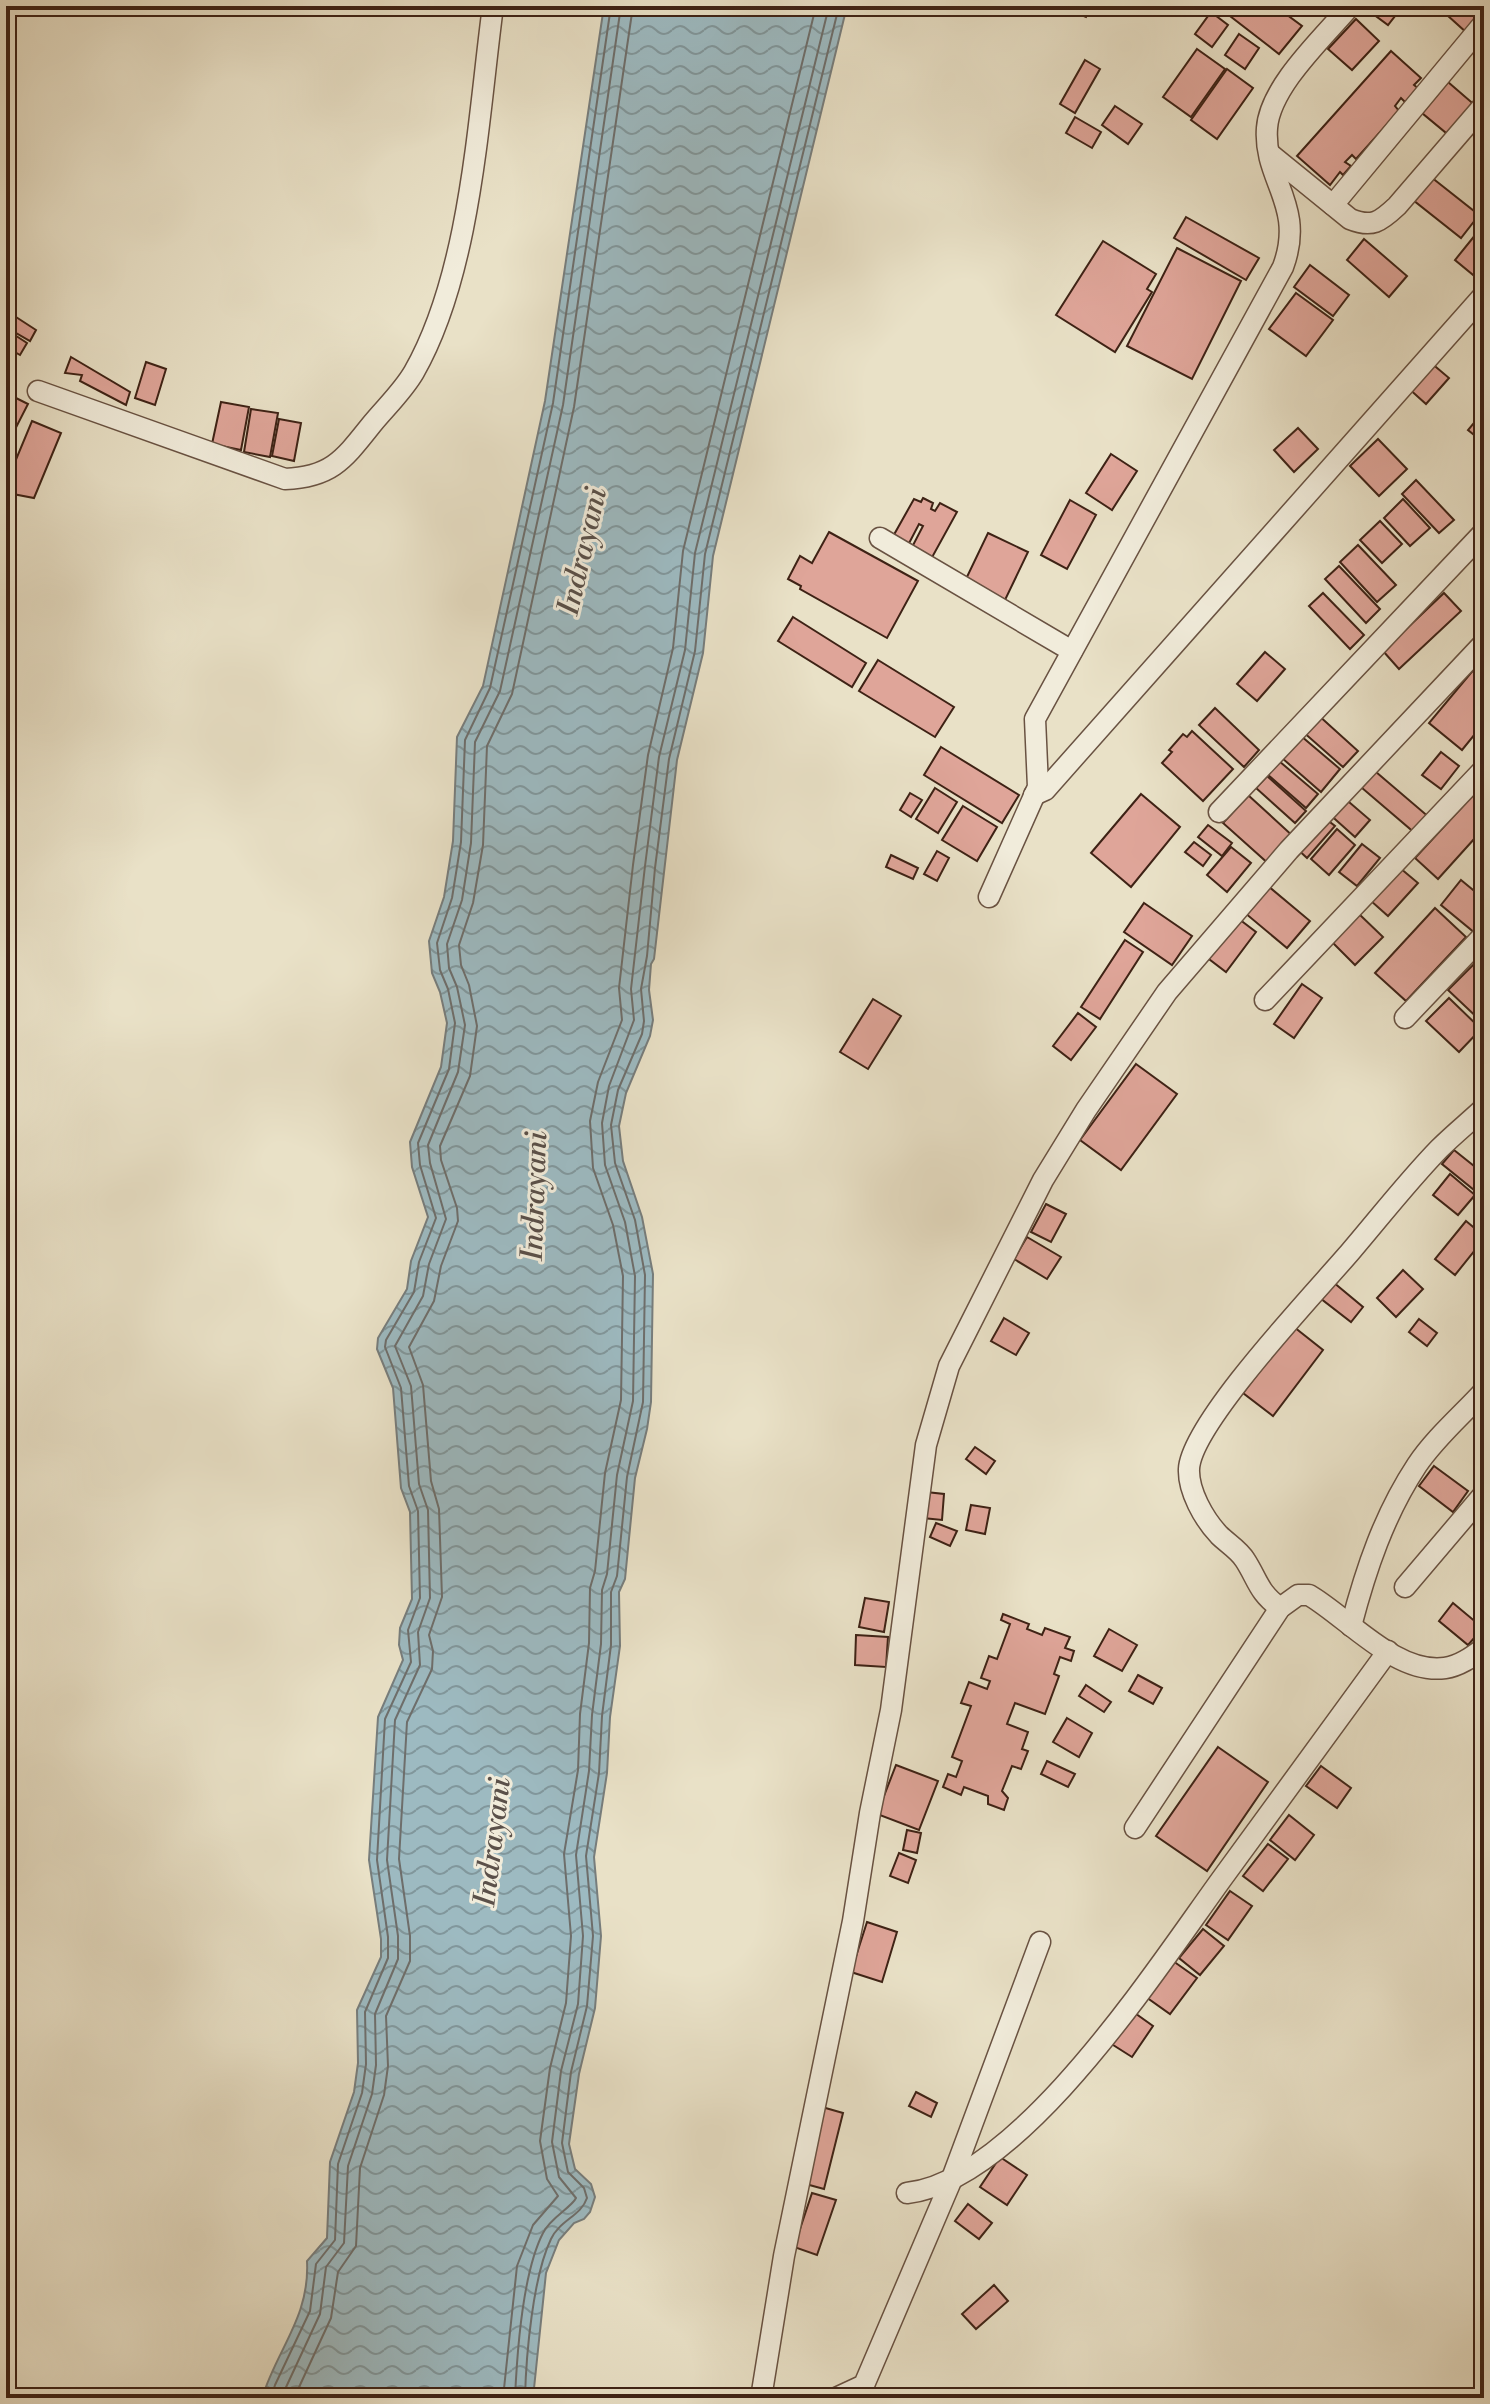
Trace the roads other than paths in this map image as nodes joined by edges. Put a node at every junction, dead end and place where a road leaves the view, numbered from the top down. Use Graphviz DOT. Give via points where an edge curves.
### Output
graph roads {
  1 [pos="493,6"];
  2 [pos="1350,6"];
  3 [pos="1484,23"];
  4 [pos="1484,105"];
  5 [pos="1270,154"];
  6 [pos="1333,205"];
  7 [pos="1484,295"];
  8 [pos="38,391"];
  9 [pos="1484,532"];
  10 [pos="880,538"];
  11 [pos="1484,643"];
  12 [pos="1072,651"];
  13 [pos="1484,769"];
  14 [pos="1034,795"];
  15 [pos="1219,812"];
  16 [pos="989,897"];
  17 [pos="1484,935"];
  18 [pos="1265,1000"];
  19 [pos="1405,1018"];
  20 [pos="1484,1108"];
  21 [pos="1484,1391"];
  22 [pos="1484,1494"];
  23 [pos="1405,1587"];
  24 [pos="1280,1608"];
  25 [pos="1351,1626"];
  26 [pos="1484,1648"];
  27 [pos="1388,1651"];
  28 [pos="1135,1828"];
  29 [pos="1040,1942"];
  30 [pos="951,2181"];
  31 [pos="907,2193"];
  32 [pos="761,2398"];
  33 [pos="836,2398"];
  1 -- 8 [label="street" via="461,234 445,299 412,375 331,469 285,479"];
  2 -- 5 [label="street" via="1273,105 1267,128"];
  3 -- 6 [label="street"];
  4 -- 6 [label="street" via="1383,219 1362,224"];
  5 -- 6 [label="street"];
  5 -- 12 [label="street" via="1291,225 1283,267"];
  7 -- 14 [label="street" via="1045,790"];
  9 -- 15 [label="street"];
  10 -- 12 [label="street"];
  11 -- 32 [label="street" via="1289,850 1167,992 1043,1180 949,1366 926,1445 891,1710"];
  12 -- 14 [label="street" via="1035,719"];
  13 -- 18 [label="street"];
  14 -- 16 [label="street"];
  17 -- 19 [label="street"];
  20 -- 24 [label="street" via="1439,1149 1277,1337 1233,1390 1192,1454 1190,1485 1200,1506 1219,1535 1243,1557 1261,1593"];
  21 -- 25 [label="street" via="1418,1462 1393,1506 1369,1559"];
  22 -- 23 [label="street"];
  24 -- 25 [label="street" via="1298,1595 1309,1595"];
  24 -- 28 [label="street"];
  25 -- 27 [label="street"];
  26 -- 27 [label="street" via="1447,1668 1427,1668"];
  27 -- 30 [label="street" via="1078,2070 1012,2139"];
  29 -- 30 [label="street"];
  30 -- 31 [label="street"];
  30 -- 33 [label="street" via="864,2385"];
}
